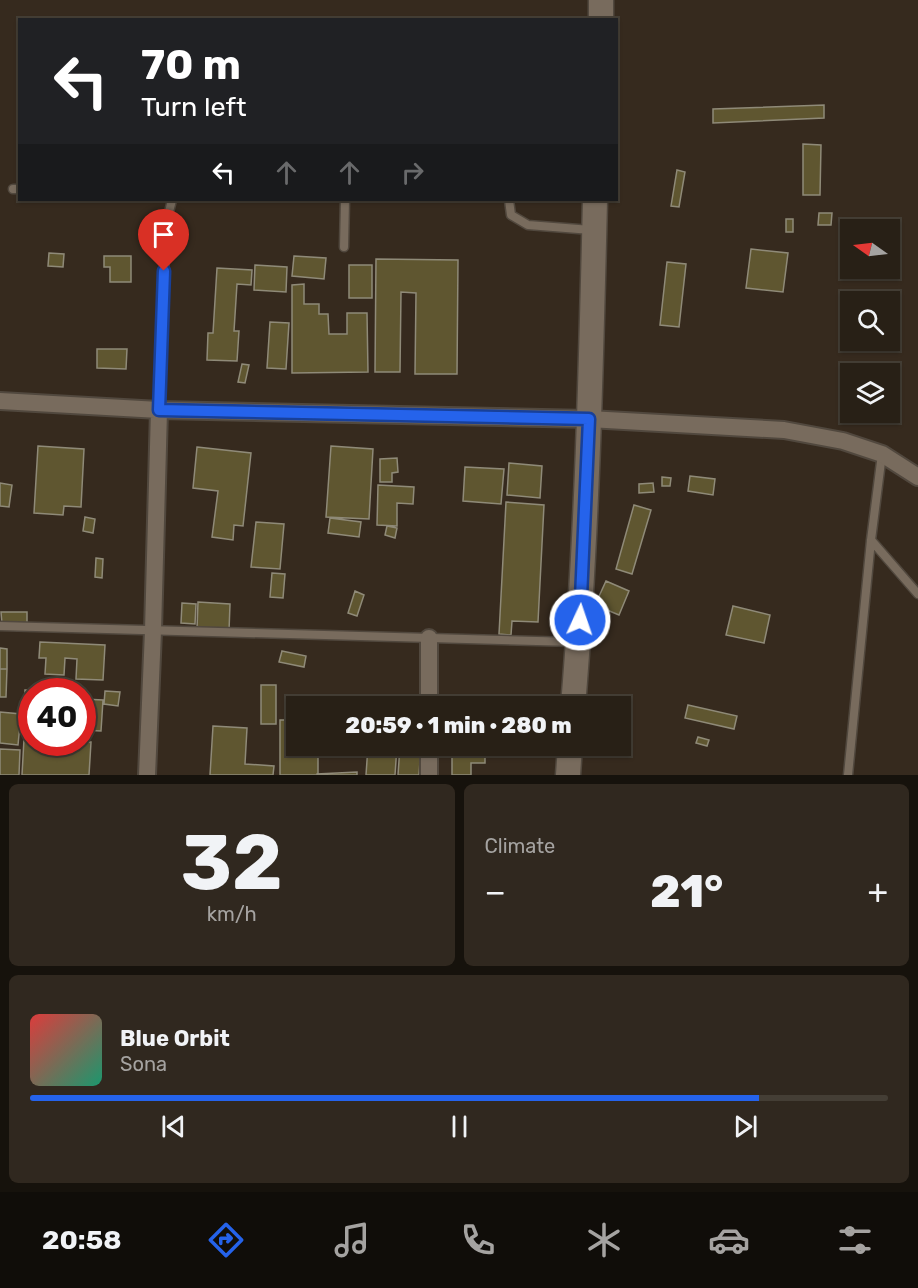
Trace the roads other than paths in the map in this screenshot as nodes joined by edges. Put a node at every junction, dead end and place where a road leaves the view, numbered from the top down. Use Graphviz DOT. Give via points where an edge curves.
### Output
graph roads {
  1 [pos="601,0"];
  2 [pos="601,18"];
  3 [pos="172,201"];
  4 [pos="345,201"];
  5 [pos="509,201"];
  6 [pos="596,201"];
  7 [pos="595,230"];
  8 [pos="344,247"];
  9 [pos="0,401"];
  10 [pos="159,410"];
  11 [pos="589,419"];
  12 [pos="882,454"];
  13 [pos="918,477"];
  14 [pos="871,540"];
  15 [pos="918,594"];
  16 [pos="0,626"];
  17 [pos="153,631"];
  18 [pos="429,638"];
  19 [pos="579,642"];
  20 [pos="429,696"];
  21 [pos="574,696"];
  22 [pos="429,756"];
  23 [pos="569,756"];
  24 [pos="147,775"];
  25 [pos="429,775"];
  26 [pos="568,775"];
  27 [pos="848,775"];
  1 -- 2 [label="street"];
  3 -- 10 [label="lane" via="166,224"];
  4 -- 8 [label="lane"];
  5 -- 7 [label="lane" via="511,215 528,225"];
  6 -- 7 [label="street"];
  7 -- 11 [label="street"];
  9 -- 10 [label="street"];
  10 -- 11 [label="street"];
  10 -- 17 [label="street"];
  11 -- 12 [label="street" via="784,430 843,441"];
  11 -- 19 [label="street"];
  12 -- 13 [label="street"];
  12 -- 14 [label="lane"];
  14 -- 15 [label="lane"];
  14 -- 27 [label="lane"];
  16 -- 17 [label="lane"];
  17 -- 18 [label="lane"];
  17 -- 24 [label="street"];
  18 -- 19 [label="lane"];
  18 -- 20 [label="street"];
  19 -- 21 [label="street"];
  22 -- 25 [label="street"];
  23 -- 26 [label="street"];
}
